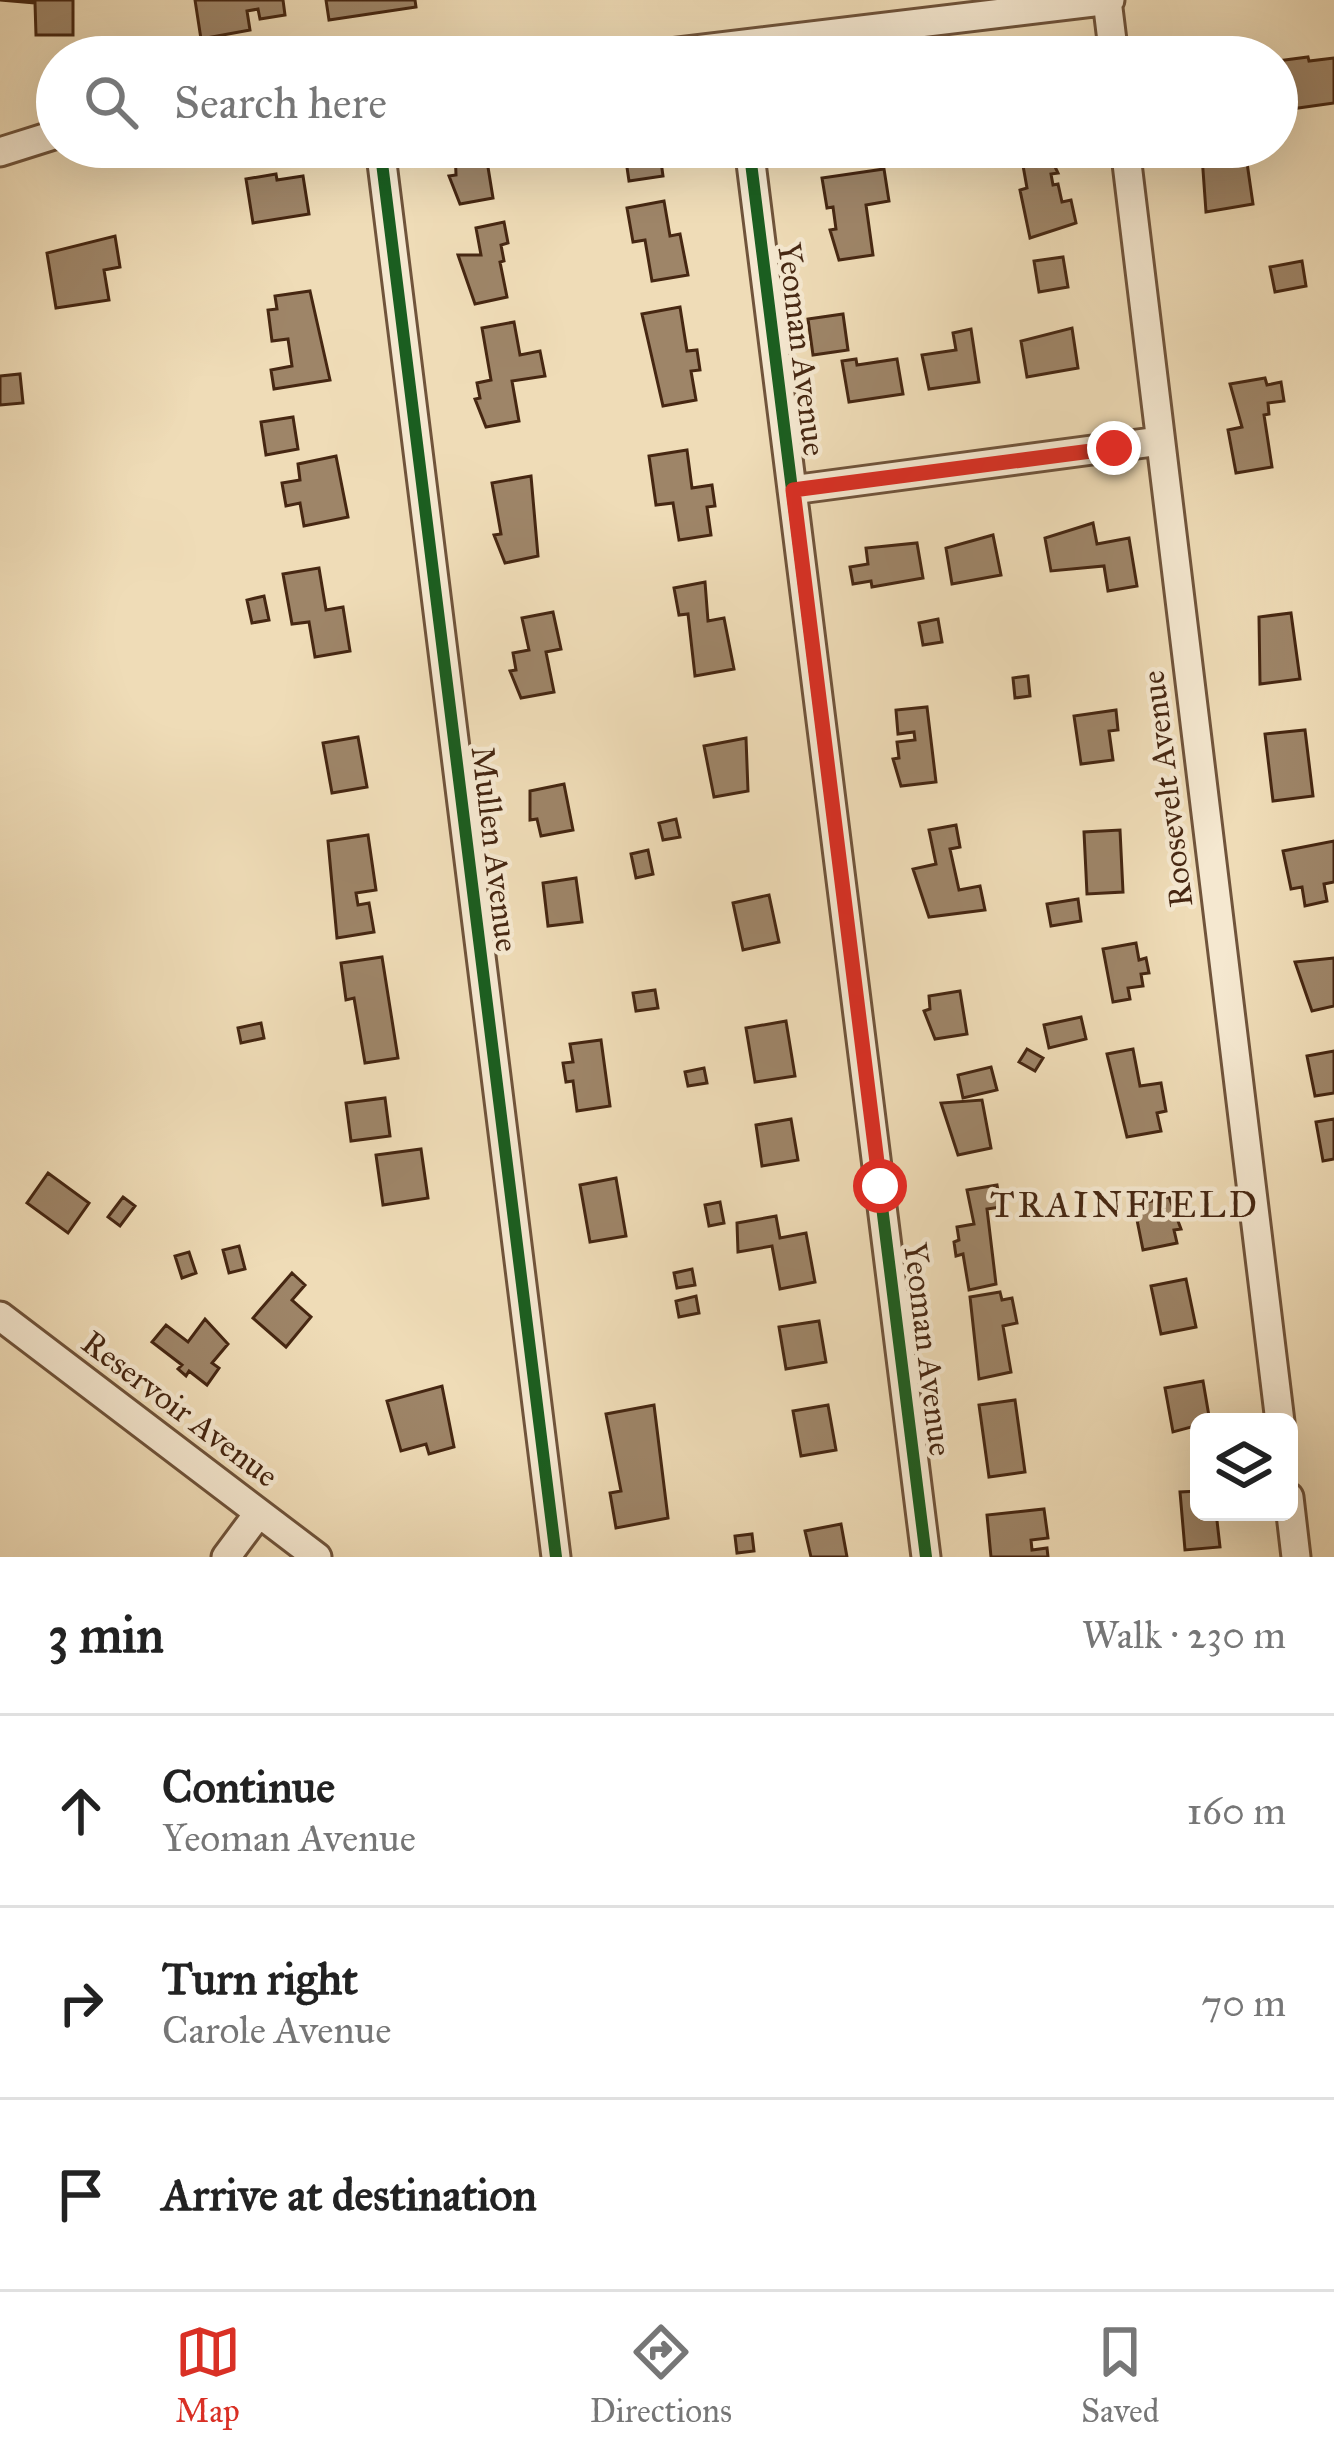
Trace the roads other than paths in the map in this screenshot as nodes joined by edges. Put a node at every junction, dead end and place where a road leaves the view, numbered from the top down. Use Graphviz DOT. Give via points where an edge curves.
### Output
graph roads {
  1 [pos="1108,0"];
  2 [pos="846,36"];
  3 [pos="1112,36"];
  4 [pos="36,141"];
  5 [pos="0,152"];
  6 [pos="383,168"];
  7 [pos="752,168"];
  8 [pos="1128,168"];
  9 [pos="1160,441"];
  10 [pos="793,490"];
  11 [pos="0,1316"];
  12 [pos="1279,1413"];
  13 [pos="258,1514"];
  14 [pos="1292,1521"];
  15 [pos="226,1557"];
  16 [pos="317,1557"];
  17 [pos="556,1557"];
  18 [pos="926,1557"];
  19 [pos="1296,1557"];
  1 -- 2 [label="street"];
  1 -- 3 [label="street"];
  4 -- 5 [label="street"];
  6 -- 17 [label="street, Mullen Avenue"];
  7 -- 10 [label="street, Yeoman Avenue"];
  8 -- 9 [label="street, Roosevelt Avenue"];
  9 -- 10 [label="street"];
  9 -- 12 [label="street, Roosevelt Avenue"];
  10 -- 18 [label="street, Yeoman Avenue"];
  11 -- 13 [label="street, Reservoir Avenue"];
  13 -- 15 [label="street"];
  13 -- 16 [label="street, Reservoir Avenue"];
  14 -- 19 [label="street"];
}
